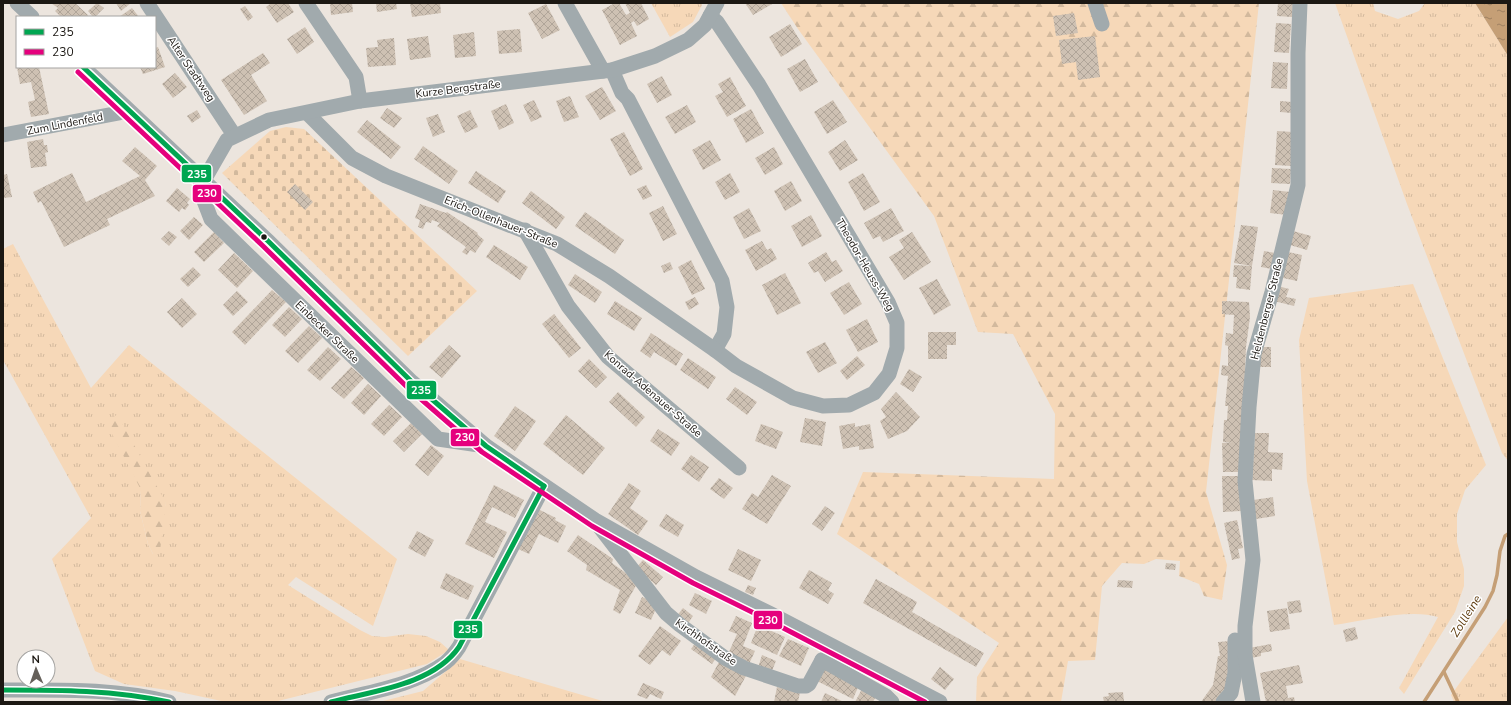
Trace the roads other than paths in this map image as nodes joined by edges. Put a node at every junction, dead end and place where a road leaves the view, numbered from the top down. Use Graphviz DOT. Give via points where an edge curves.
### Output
graph roads {
  1 [pos="17,3"];
  2 [pos="147,3"];
  3 [pos="306,3"];
  4 [pos="565,3"];
  5 [pos="1095,3"];
  6 [pos="1300,3"];
  7 [pos="713,8"];
  8 [pos="31,16"];
  9 [pos="156,16"];
  10 [pos="156,17"];
  11 [pos="1102,24"];
  12 [pos="85,68"];
  13 [pos="607,71"];
  14 [pos="360,101"];
  15 [pos="124,106"];
  16 [pos="307,113"];
  17 [pos="3,135"];
  18 [pos="234,135"];
  19 [pos="204,180"];
  20 [pos="525,230"];
  21 [pos="716,350"];
  22 [pos="486,446"];
  23 [pos="739,468"];
  24 [pos="544,486"];
  25 [pos="594,520"];
  26 [pos="1253,560"];
  27 [pos="820,639"];
  28 [pos="822,660"];
  29 [pos="3,690"];
  30 [pos="169,702"];
  31 [pos="331,702"];
  32 [pos="892,702"];
  33 [pos="940,702"];
  34 [pos="1223,702"];
  35 [pos="1253,702"];
  1 -- 8 [label="street"];
  2 -- 9 [label="street, Alter Stadtweg"];
  3 -- 14 [label="street" via="356,76"];
  4 -- 13 [label="street"];
  5 -- 11 [label="street"];
  6 -- 26 [label="street, Heldenberger Straße" via="1298,185 1254,354 1249,408 1245,480"];
  7 -- 13 [label="street, Kurze Bergstraße" via="705,25 688,40 655,56"];
  7 -- 21 [label="street, Theodor-Heuss-Weg" via="717,22 759,85 888,302 897,323 897,348 889,374 874,393 849,405 823,406 793,398 736,366"];
  10 -- 18 [label="street, Alter Stadtweg"];
  12 -- 15 [label="street, Einbecker Straße"];
  13 -- 14 [label="street, Kurze Bergstraße"];
  13 -- 21 [label="street" via="628,99 722,281 727,308 724,334"];
  14 -- 16 [label="street, Kurze Bergstraße"];
  15 -- 17 [label="street, Zum Lindenfeld" via="119,113"];
  15 -- 19 [label="street, Einbecker Straße"];
  16 -- 18 [label="street, Kurze Bergstraße" via="268,120"];
  16 -- 20 [label="street, Erich-Ollenhauer-Straße" via="352,158 386,176"];
  18 -- 19 [label="street, Kurze Bergstraße" via="227,140"];
  19 -- 22 [label="street, Einbecker Straße" via="412,382"];
  19 -- 22 [label="street, Einbecker Straße" via="201,193 211,218 438,440"];
  20 -- 21 [label="street, Erich-Ollenhauer-Straße" via="557,244 609,276"];
  20 -- 23 [label="street, Konrad-Adenauer-Straße" via="568,306 608,356"];
  22 -- 24 [label="street, Einbecker Straße"];
  24 -- 25 [label="street, Einbecker Straße"];
  24 -- 31 [label="street" via="459,647 446,662 430,673 408,682"];
  25 -- 27 [label="street, Einbecker Straße" via="696,577"];
  25 -- 28 [label="street, Kirchhofstraße" via="666,612 724,658 744,668 798,686 809,684"];
  26 -- 34 [label="street" via="1245,562 1242,572 1235,632 1235,673 1231,693"];
  26 -- 35 [label="street, Heldenberger Straße" via="1245,626 1245,655"];
  27 -- 28 [label="street"];
  27 -- 33 [label="street, Einbecker Straße"];
  28 -- 32 [label="street" via="886,696"];
  29 -- 30 [label="street" via="88,691"];
}
